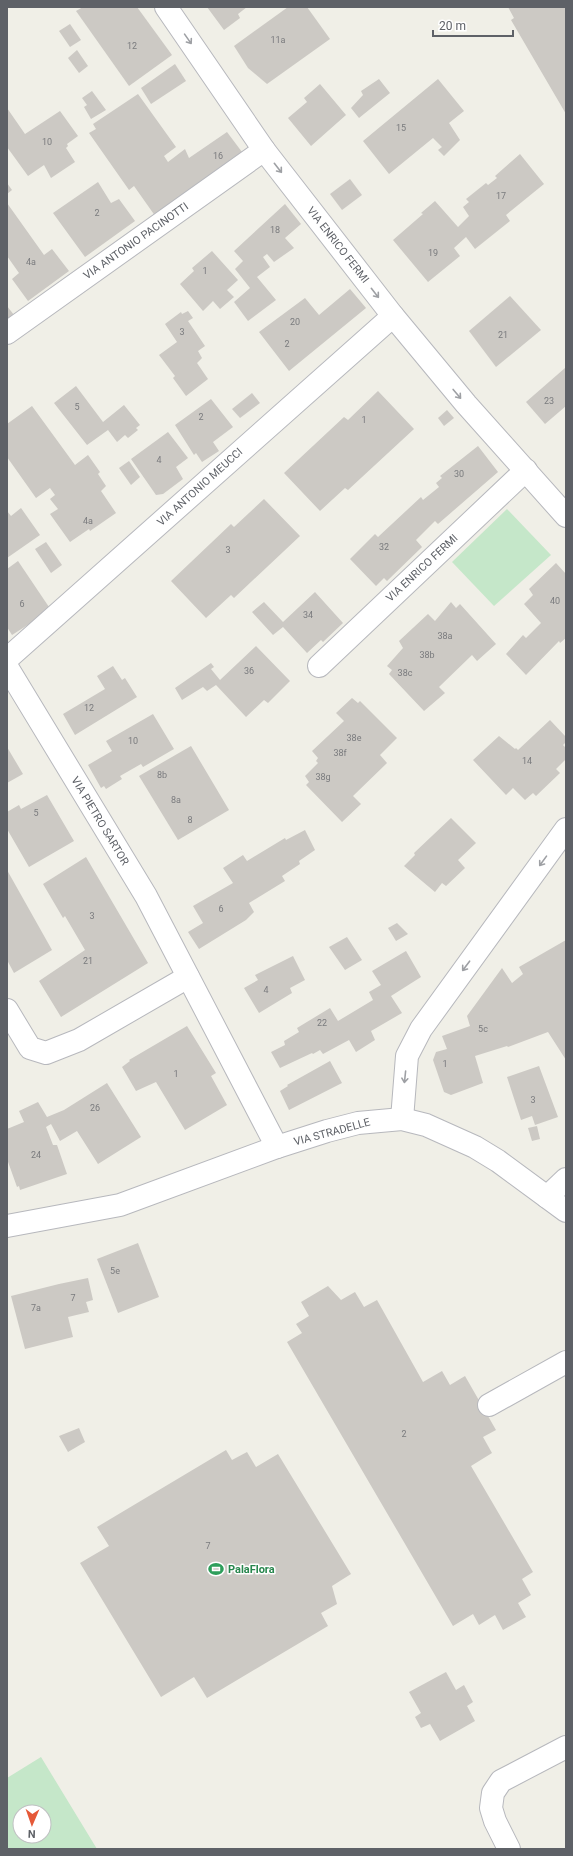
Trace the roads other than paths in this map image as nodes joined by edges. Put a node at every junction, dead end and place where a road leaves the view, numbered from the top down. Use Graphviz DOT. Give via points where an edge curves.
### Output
graph roads {
  1 [pos="166,7"];
  2 [pos="264,150"];
  3 [pos="393,316"];
  4 [pos="7,333"];
  5 [pos="526,470"];
  6 [pos="566,516"];
  7 [pos="7,666"];
  8 [pos="319,666"];
  9 [pos="566,829"];
  10 [pos="188,977"];
  11 [pos="7,1010"];
  12 [pos="402,1119"];
  13 [pos="278,1147"];
  14 [pos="566,1179"];
  15 [pos="547,1197"];
  16 [pos="566,1211"];
  17 [pos="7,1226"];
  18 [pos="566,1362"];
  19 [pos="489,1405"];
  20 [pos="566,1747"];
  21 [pos="509,1849"];
  1 -- 2 [label="street, VIA ENRICO FERMI, one-way"];
  2 -- 3 [label="street, VIA ENRICO FERMI, one-way"];
  2 -- 4 [label="street, VIA ANTONIO PACINOTTI"];
  3 -- 5 [label="street, VIA ENRICO FERMI, one-way" via="466,404"];
  3 -- 7 [label="street, VIA ANTONIO MEUCCI"];
  5 -- 6 [label="street, VIA ENRICO FERMI"];
  5 -- 8 [label="street, VIA ENRICO FERMI"];
  7 -- 10 [label="street, VIA PIETRO SARTOR" via="146,896"];
  9 -- 12 [label="street, one-way" via="420,1029 407,1056"];
  10 -- 11 [label="street" via="80,1040 46,1053 30,1048"];
  10 -- 13 [label="street, VIA PIETRO SARTOR"];
  12 -- 13 [label="street, VIA STRADELLE" via="358,1123"];
  12 -- 15 [label="street" via="444,1132 474,1147 498,1161"];
  13 -- 17 [label="street, VIA STRADELLE" via="120,1205"];
  14 -- 15 [label="street"];
  15 -- 16 [label="street"];
  18 -- 19 [label="street"];
  20 -- 21 [label="street" via="501,1781 493,1793 491,1808 494,1821"];
}
